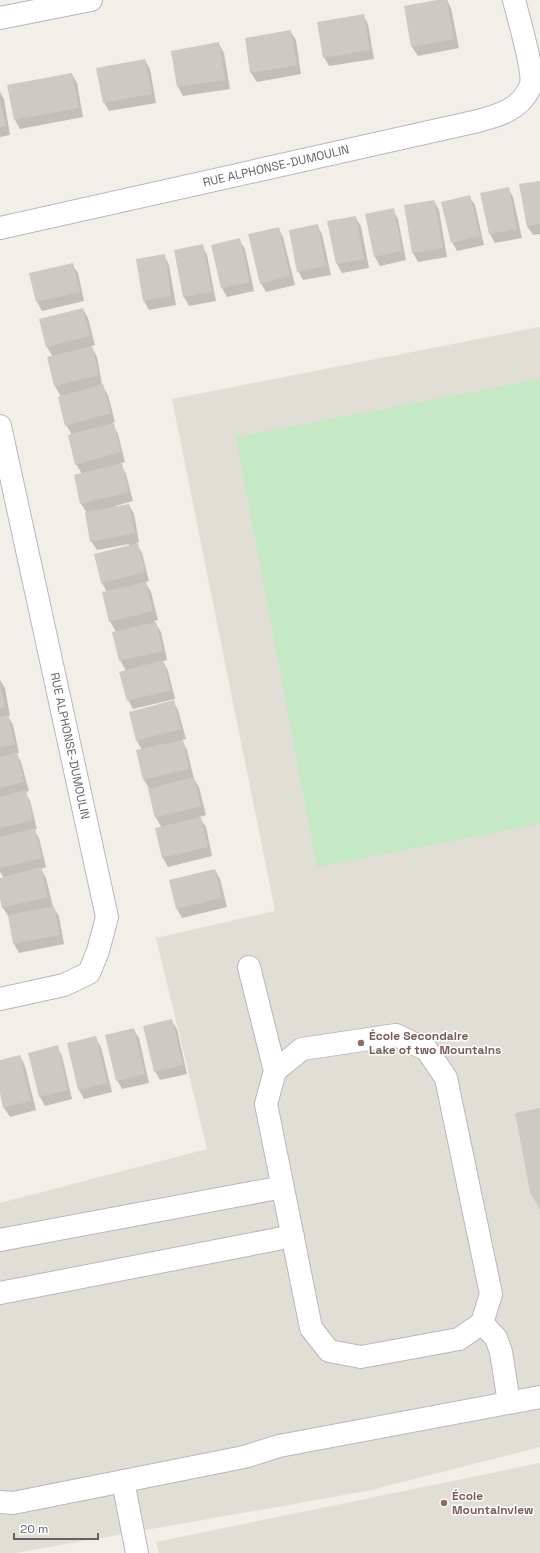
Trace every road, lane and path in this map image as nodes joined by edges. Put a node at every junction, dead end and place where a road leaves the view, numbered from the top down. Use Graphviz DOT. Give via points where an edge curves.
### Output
graph roads {
  1 [pos="91,0"];
  2 [pos="514,0"];
  3 [pos="0,18"];
  4 [pos="536,75"];
  5 [pos="0,228"];
  6 [pos="0,426"];
  7 [pos="249,967"];
  8 [pos="0,999"];
  9 [pos="275,1071"];
  10 [pos="283,1187"];
  11 [pos="293,1236"];
  12 [pos="0,1240"];
  13 [pos="0,1293"];
  14 [pos="482,1323"];
  15 [pos="540,1397"];
  16 [pos="509,1403"];
  17 [pos="123,1481"];
  18 [pos="0,1502"];
  19 [pos="136,1553"];
  1 -- 3 [label="street"];
  2 -- 4 [label="street"];
  4 -- 5 [label="street, RUE ALPHONSE-DUMOULIN" via="525,96 515,106 485,119"];
  6 -- 8 [label="street, RUE ALPHONSE-DUMOULIN" via="107,917 89,973 64,985"];
  7 -- 9 [label="street"];
  9 -- 10 [label="street" via="266,1104"];
  9 -- 14 [label="street" via="302,1049 396,1035 427,1050 446,1078 491,1294"];
  10 -- 11 [label="street"];
  10 -- 12 [label="street"];
  11 -- 13 [label="street"];
  11 -- 14 [label="street" via="311,1328 329,1351 360,1358 459,1339"];
  14 -- 16 [label="street" via="496,1338"];
  15 -- 16 [label="street"];
  16 -- 17 [label="street" via="279,1446 244,1457"];
  17 -- 18 [label="street" via="13,1502"];
  17 -- 19 [label="street"];
}
